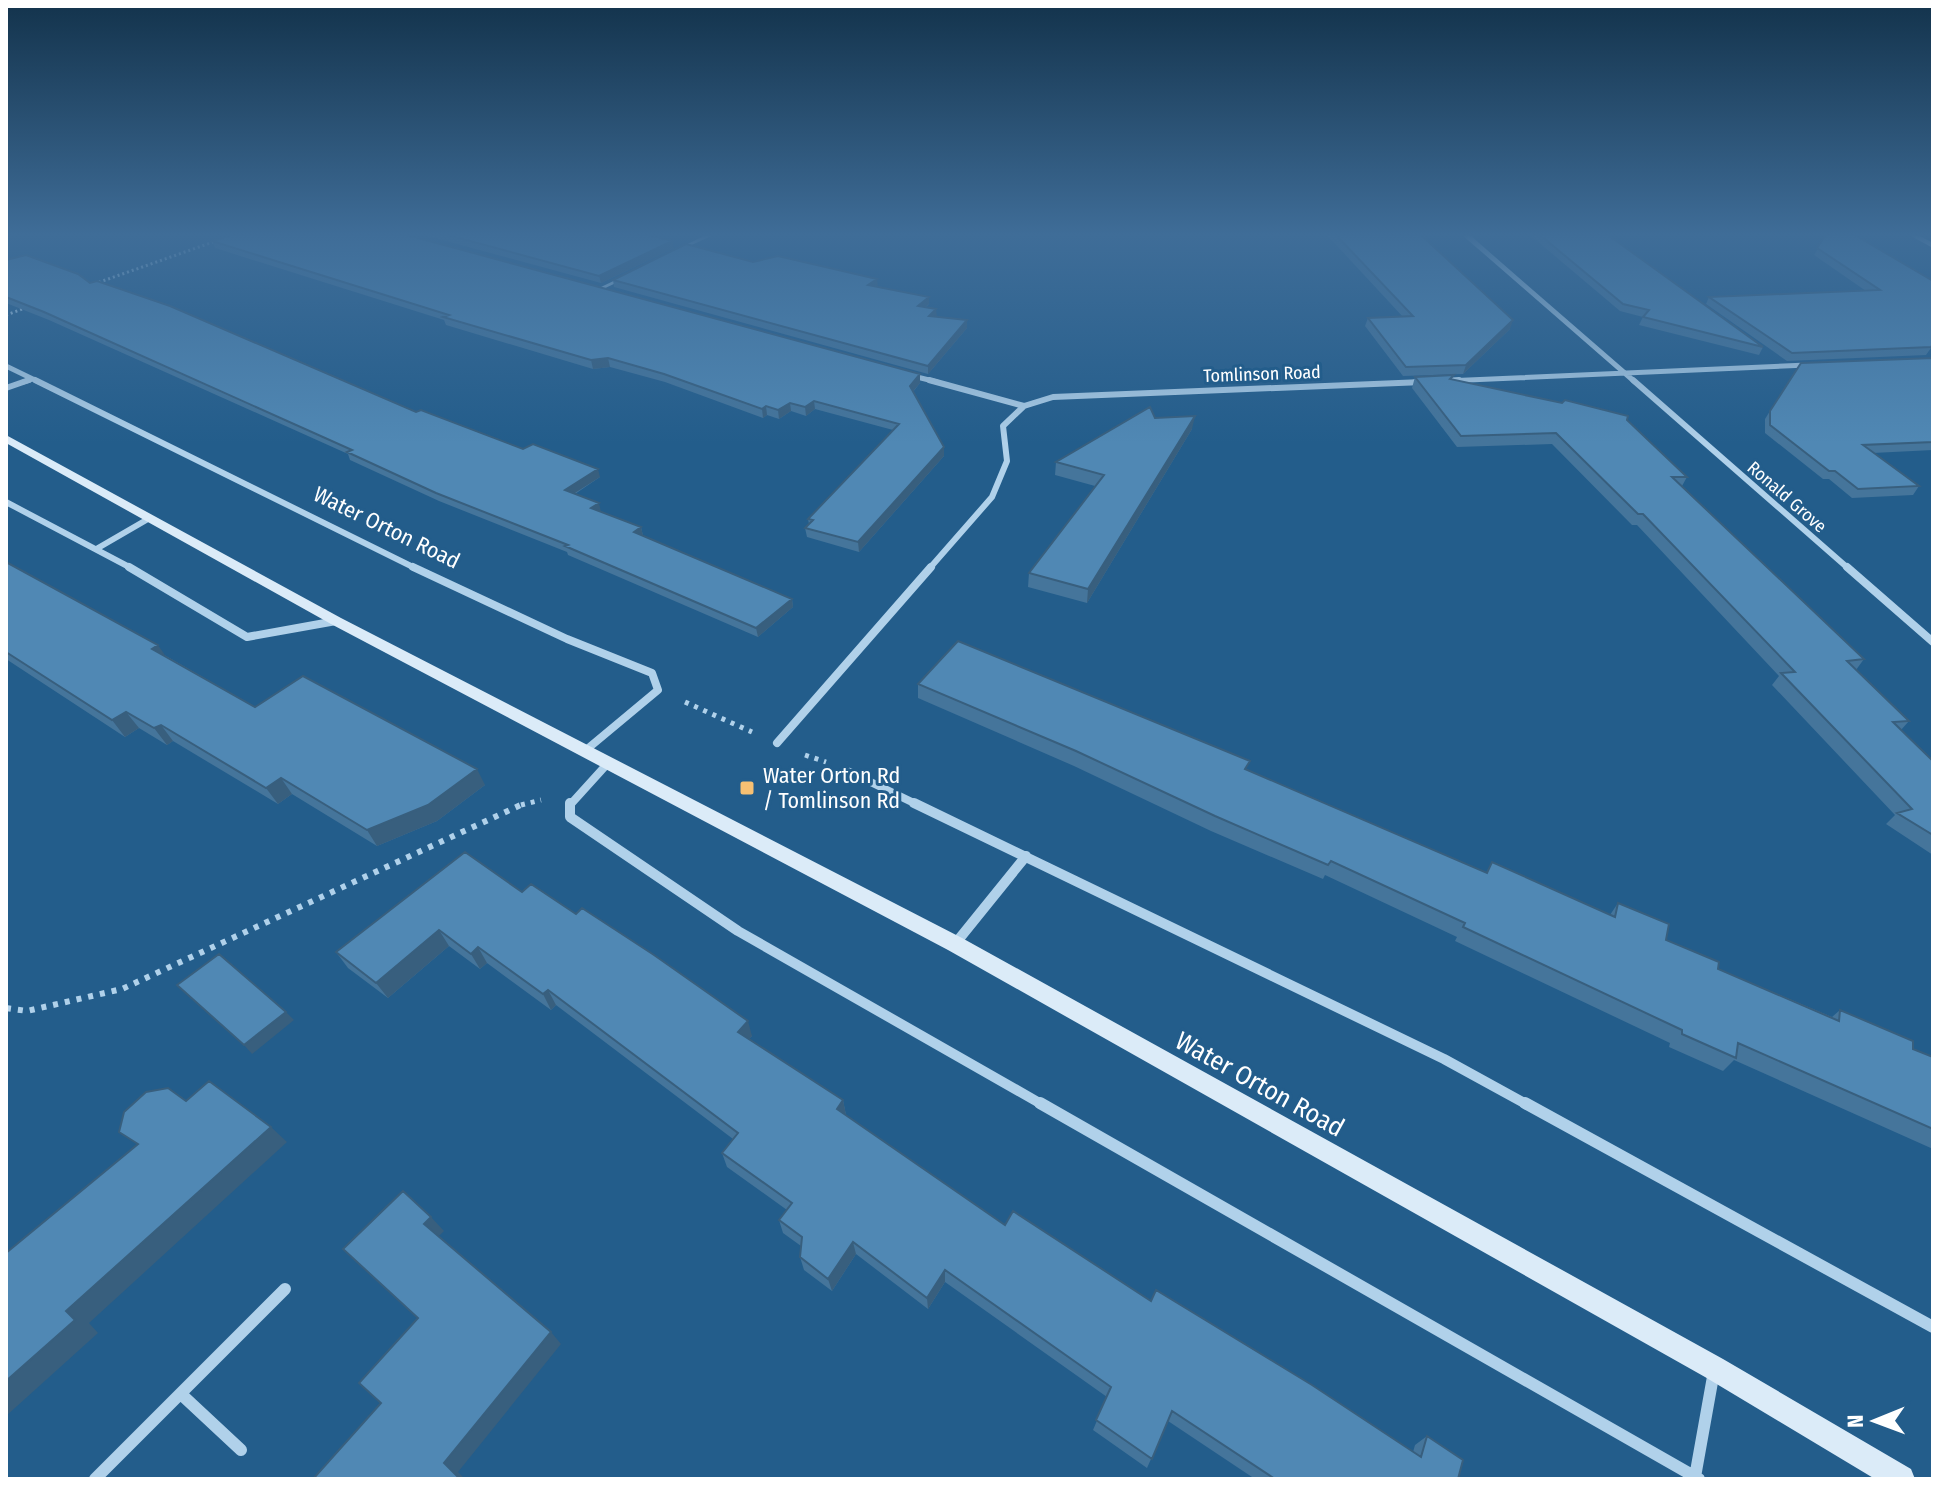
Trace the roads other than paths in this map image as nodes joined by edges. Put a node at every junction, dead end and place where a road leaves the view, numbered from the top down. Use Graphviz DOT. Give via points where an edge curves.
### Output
graph roads {
  1 [pos="1544,304"];
  2 [pos="1809,365"];
  3 [pos="6,366"];
  4 [pos="903,373"];
  5 [pos="1622,373"];
  6 [pos="30,380"];
  7 [pos="6,388"];
  8 [pos="1024,406"];
  9 [pos="6,438"];
  10 [pos="6,502"];
  11 [pos="148,519"];
  12 [pos="98,548"];
  13 [pos="336,621"];
  14 [pos="1933,642"];
  15 [pos="777,743"];
  16 [pos="586,750"];
  17 [pos="608,763"];
  18 [pos="850,772"];
  19 [pos="1026,856"];
  20 [pos="955,944"];
  21 [pos="285,1289"];
  22 [pos="1933,1327"];
  23 [pos="1714,1368"];
  24 [pos="182,1395"];
  25 [pos="241,1450"];
  26 [pos="1697,1478"];
  27 [pos="95,1479"];
  28 [pos="1901,1479"];
  1 -- 5 [label="street, Ronald Grove"];
  2 -- 5 [label="street, Tomlinson Road"];
  3 -- 6 [label="street, Water Orton Road"];
  4 -- 8 [label="street"];
  5 -- 8 [label="street, Tomlinson Road" via="1053,397"];
  5 -- 14 [label="street, Ronald Grove"];
  6 -- 7 [label="street"];
  6 -- 16 [label="street, Water Orton Road" via="424,572 652,673 658,690"];
  8 -- 15 [label="street" via="1003,426 1007,461 992,497"];
  9 -- 11 [label="main road, Water Orton Road"];
  10 -- 12 [label="street"];
  11 -- 12 [label="street"];
  11 -- 13 [label="main road, Water Orton Road"];
  12 -- 13 [label="street" via="247,637"];
  13 -- 16 [label="main road, Water Orton Road"];
  16 -- 17 [label="main road, Water Orton Road"];
  17 -- 20 [label="main road, Water Orton Road"];
  17 -- 26 [label="street" via="570,802 570,817 738,931"];
  18 -- 19 [label="street"];
  19 -- 20 [label="street"];
  19 -- 22 [label="street" via="1444,1059"];
  20 -- 23 [label="main road, Water Orton Road"];
  21 -- 24 [label="street"];
  23 -- 26 [label="street"];
  23 -- 28 [label="main road, Water Orton Road"];
  24 -- 25 [label="street"];
  24 -- 27 [label="street"];
}
